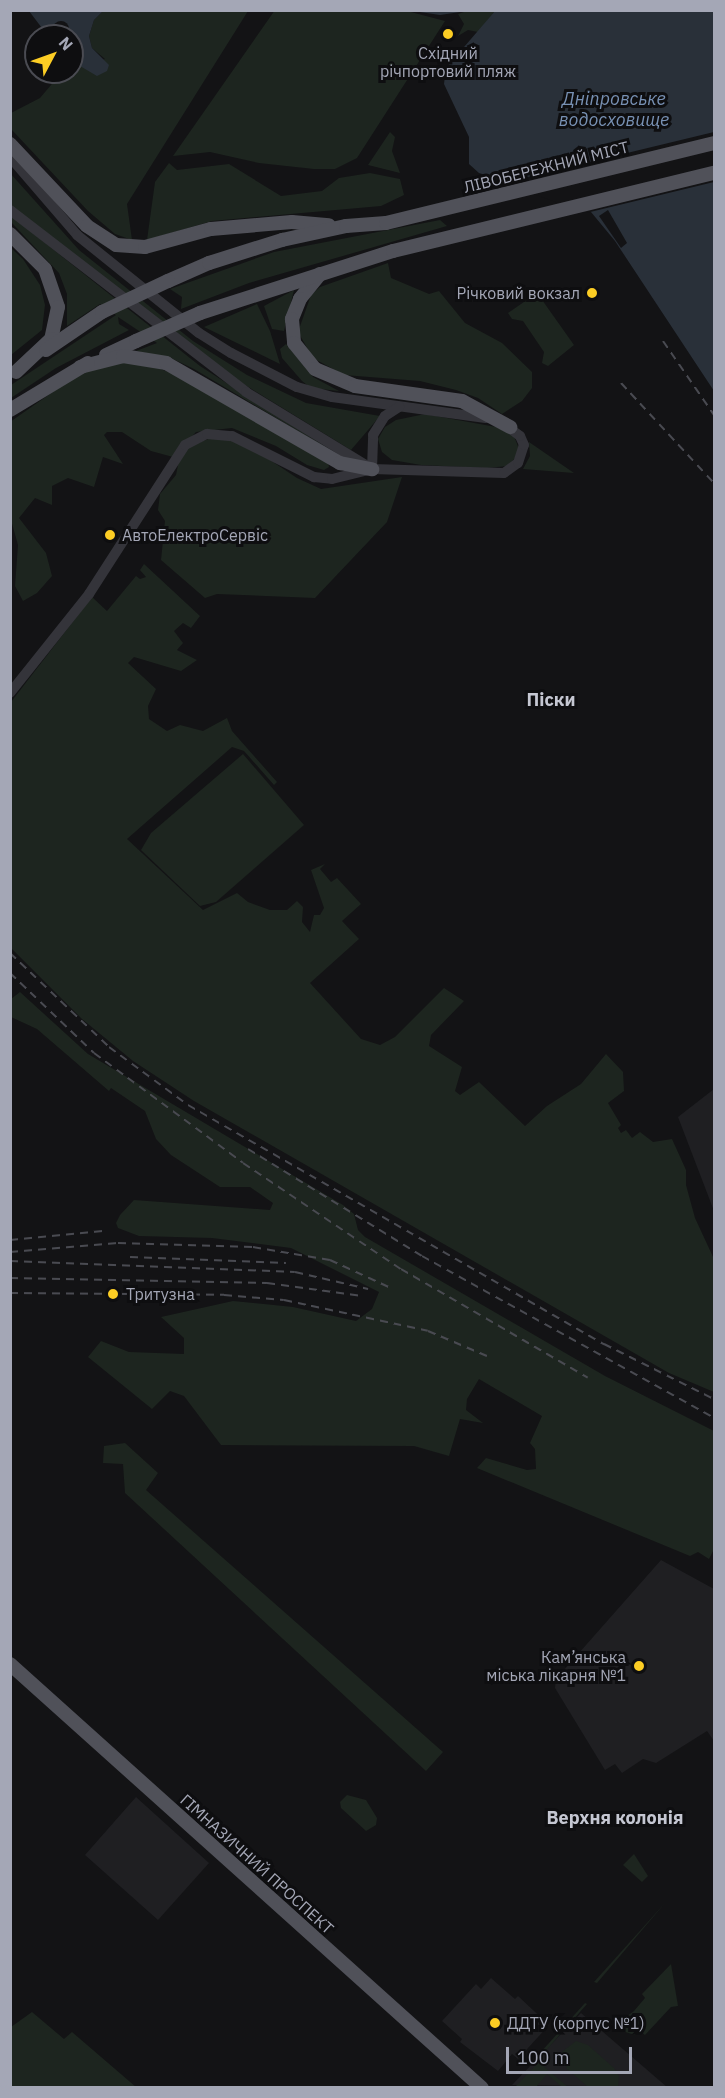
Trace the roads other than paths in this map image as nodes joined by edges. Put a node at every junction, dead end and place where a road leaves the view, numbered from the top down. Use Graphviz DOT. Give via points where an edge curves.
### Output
graph roads {
  1 [pos="714,143"];
  2 [pos="10,144"];
  3 [pos="10,157"];
  4 [pos="714,173"];
  5 [pos="10,210"];
  6 [pos="346,226"];
  7 [pos="10,234"];
  8 [pos="321,273"];
  9 [pos="80,367"];
  10 [pos="13,374"];
  11 [pos="400,407"];
  12 [pos="10,410"];
  13 [pos="510,426"];
  14 [pos="372,469"];
  15 [pos="10,693"];
  16 [pos="10,1665"];
  17 [pos="483,2088"];
  1 -- 6 [label="main road, ЛІВОБЕРЕЖНИЙ МІСТ" via="386,223"];
  2 -- 6 [label="main road" via="87,226 116,245 145,247 211,229 247,225 292,222"];
  3 -- 11 [label="street" via="77,235 199,333 297,387 332,397"];
  4 -- 8 [label="main road" via="393,251"];
  5 -- 14 [label="street" via="246,392"];
  6 -- 10 [label="main road, bridge" via="282,240 209,263 168,281 102,312"];
  7 -- 10 [label="main road" via="45,269 58,307 51,339"];
  8 -- 9 [label="main road, bridge" via="200,314"];
  8 -- 13 [label="main road" via="300,299 292,319 292,336 307,362 323,374 355,386 462,401"];
  9 -- 12 [label="main road"];
  9 -- 14 [label="main road" via="123,356 166,363 208,383 340,463"];
  11 -- 13 [label="street" via="464,413"];
  11 -- 14 [label="street" via="385,416 373,435"];
  13 -- 14 [label="street" via="520,436 523,454 504,473"];
  14 -- 15 [label="street" via="332,479 314,477 232,436 195,438 185,445 89,594"];
  16 -- 17 [label="main road, ГІМНАЗИЧНИЙ ПРОСПЕКТ"];
}
